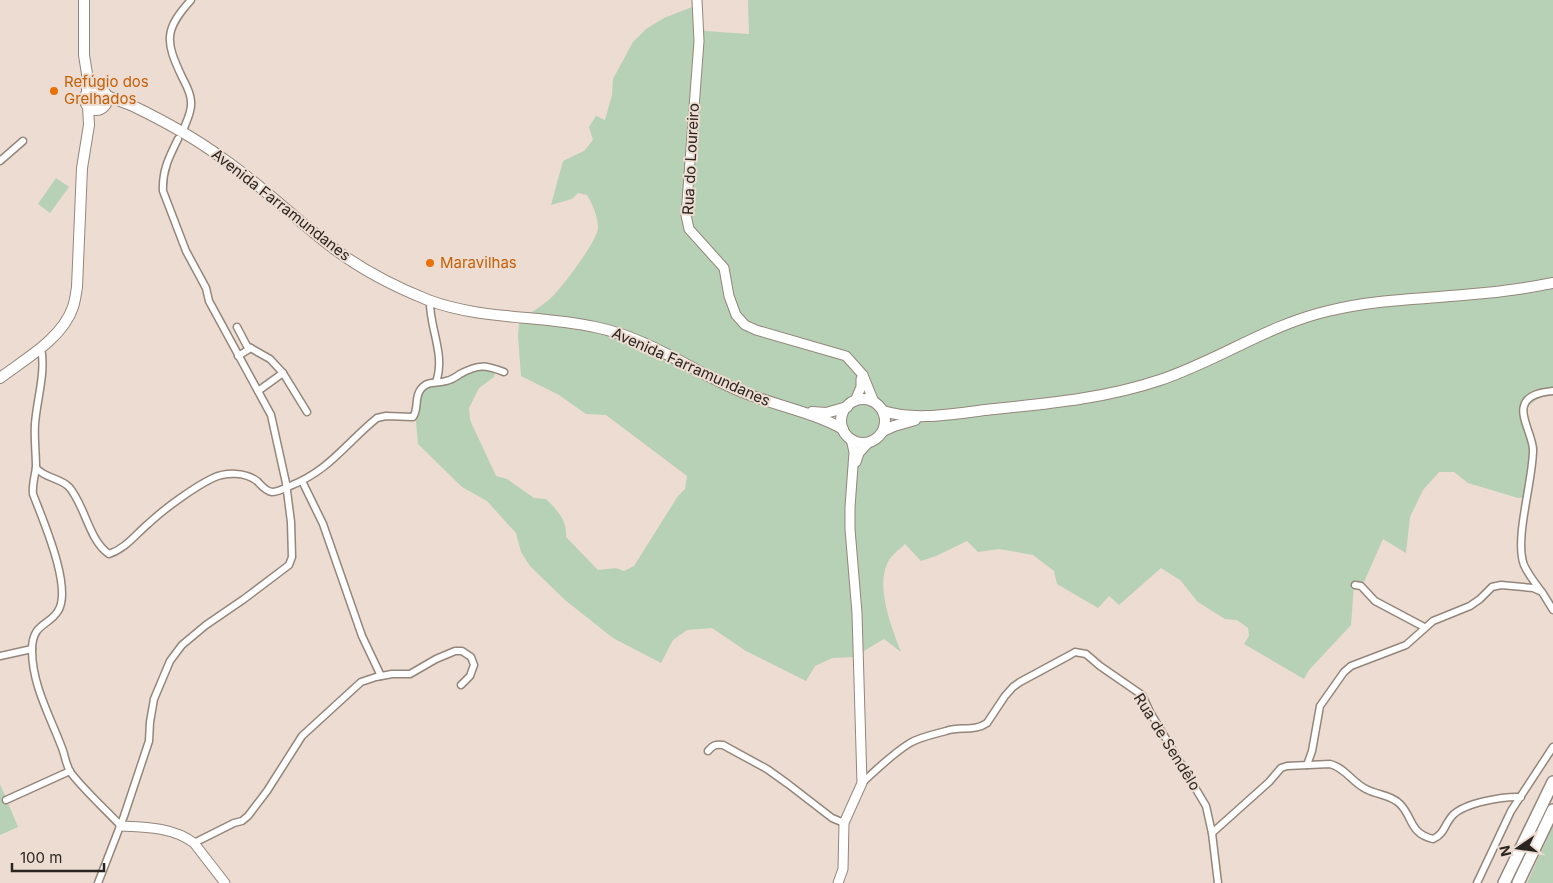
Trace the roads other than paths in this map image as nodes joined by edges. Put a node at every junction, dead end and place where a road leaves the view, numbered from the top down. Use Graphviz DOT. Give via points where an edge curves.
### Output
graph roads {
  1 [pos="84,0"];
  2 [pos="191,0"];
  3 [pos="697,0"];
  4 [pos="86,69"];
  5 [pos="87,92"];
  6 [pos="103,92"];
  7 [pos="124,103"];
  8 [pos="88,106"];
  9 [pos="102,107"];
  10 [pos="187,133"];
  11 [pos="87,136"];
  12 [pos="178,139"];
  13 [pos="23,141"];
  14 [pos="0,161"];
  15 [pos="1553,283"];
  16 [pos="430,301"];
  17 [pos="237,327"];
  18 [pos="41,347"];
  19 [pos="251,348"];
  20 [pos="238,356"];
  21 [pos="859,369"];
  22 [pos="504,372"];
  23 [pos="283,373"];
  24 [pos="0,378"];
  25 [pos="436,382"];
  26 [pos="258,391"];
  27 [pos="1553,391"];
  28 [pos="874,402"];
  29 [pos="851,404"];
  30 [pos="796,411"];
  31 [pos="307,412"];
  32 [pos="883,412"];
  33 [pos="949,414"];
  34 [pos="843,428"];
  35 [pos="883,431"];
  36 [pos="851,439"];
  37 [pos="868,442"];
  38 [pos="36,468"];
  39 [pos="854,470"];
  40 [pos="302,481"];
  41 [pos="286,488"];
  42 [pos="1355,585"];
  43 [pos="1542,592"];
  44 [pos="1553,610"];
  45 [pos="1424,627"];
  46 [pos="32,649"];
  47 [pos="0,656"];
  48 [pos="381,676"];
  49 [pos="462,685"];
  50 [pos="1553,747"];
  51 [pos="708,751"];
  52 [pos="1307,765"];
  53 [pos="70,771"];
  54 [pos="1553,782"];
  55 [pos="862,783"];
  56 [pos="1521,797"];
  57 [pos="6,800"];
  58 [pos="1553,810"];
  59 [pos="844,823"];
  60 [pos="120,826"];
  61 [pos="1212,833"];
  62 [pos="194,843"];
  63 [pos="98,883"];
  64 [pos="225,883"];
  65 [pos="838,883"];
  66 [pos="1218,883"];
  67 [pos="1477,883"];
  68 [pos="1504,883"];
  69 [pos="1518,883"];
  1 -- 4 [label="main road"];
  2 -- 10 [label="street" via="171,26 169,38 174,59 190,92"];
  3 -- 21 [label="street, Rua do Loureiro" via="699,41 686,215 690,229 724,268 729,296 736,315 745,325 846,356"];
  4 -- 5 [label="main road"];
  4 -- 6 [label="main road"];
  5 -- 6 [label="main road" via="93,88"];
  5 -- 8 [label="main road" via="85,100"];
  6 -- 7 [label="main road, Avenida Farramundanes"];
  6 -- 9 [label="main road" via="107,101"];
  7 -- 9 [label="main road"];
  7 -- 10 [label="main road, Avenida Farramundanes"];
  8 -- 9 [label="main road" via="92,109"];
  8 -- 11 [label="main road"];
  9 -- 11 [label="main road"];
  10 -- 16 [label="main road, Avenida Farramundanes" via="248,176 355,264"];
  11 -- 18 [label="main road" via="82,168 74,306 66,323"];
  12 -- 20 [label="street" via="165,165 163,191 190,261"];
  13 -- 14 [label="street"];
  15 -- 33 [label="main road" via="1518,290 1356,304 1295,320 1162,380 1132,389"];
  16 -- 25 [label="street" via="439,359 440,373"];
  16 -- 30 [label="main road, Avenida Farramundanes" via="473,312 572,323 614,332 660,350 740,391"];
  17 -- 19 [label="street"];
  18 -- 24 [label="main road"];
  18 -- 38 [label="street" via="43,359 35,425"];
  19 -- 20 [label="street"];
  19 -- 23 [label="street" via="270,359"];
  20 -- 26 [label="street"];
  21 -- 28 [label="street, Rua do Loureiro"];
  21 -- 29 [label="street" via="861,387"];
  22 -- 25 [label="street" via="480,366 446,382"];
  23 -- 26 [label="street"];
  23 -- 31 [label="street"];
  25 -- 40 [label="street" via="427,383 420,390 416,414 412,417 376,418 323,469"];
  26 -- 41 [label="street" via="271,415"];
  27 -- 43 [label="street" via="1532,396 1523,408 1534,449 1521,543 1524,565"];
  28 -- 29 [label="main road" via="862,399"];
  28 -- 32 [label="main road"];
  29 -- 30 [label="main road" via="826,413"];
  29 -- 34 [label="main road" via="842,417"];
  30 -- 34 [label="main road"];
  32 -- 33 [label="main road" via="905,416"];
  32 -- 35 [label="main road"];
  33 -- 35 [label="main road" via="906,422"];
  34 -- 36 [label="main road"];
  35 -- 37 [label="main road"];
  36 -- 37 [label="main road"];
  36 -- 39 [label="street"];
  37 -- 39 [label="street" via="859,453"];
  38 -- 41 [label="street" via="41,474 68,486 100,546 109,554 191,491 220,475 248,476 272,492"];
  38 -- 46 [label="street" via="32,494 56,559 62,602 58,612 40,626"];
  39 -- 55 [label="street" via="850,529 857,613"];
  40 -- 41 [label="street"];
  40 -- 48 [label="street" via="323,524 362,636"];
  41 -- 60 [label="street" via="292,541 289,564 176,651 154,699 149,741"];
  42 -- 45 [label="street" via="1361,586 1376,601"];
  43 -- 44 [label="street"];
  43 -- 45 [label="street" via="1533,588 1492,587 1470,606 1433,620"];
  45 -- 52 [label="street" via="1406,645 1351,666 1344,672 1320,706"];
  46 -- 47 [label="street"];
  46 -- 53 [label="street" via="38,690"];
  48 -- 49 [label="street" via="410,674 455,651 462,651 471,657 474,665"];
  48 -- 62 [label="street" via="361,682 302,736 248,816"];
  50 -- 56 [label="street"];
  51 -- 59 [label="street" via="717,744 723,745 767,769 832,818"];
  52 -- 56 [label="street" via="1335,765 1362,787 1395,800 1414,828 1424,837 1433,839 1462,809 1510,796"];
  52 -- 61 [label="street" via="1281,768"];
  53 -- 57 [label="street"];
  53 -- 60 [label="street"];
  54 -- 68 [label="highway"];
  55 -- 59 [label="street"];
  55 -- 61 [label="street, Rua de Sendêlo" via="910,743 953,729 982,726 1013,687 1081,652 1142,695 1206,806"];
  56 -- 67 [label="street" via="1511,811"];
  58 -- 69 [label="highway"];
  59 -- 65 [label="street" via="843,869"];
  60 -- 62 [label="street" via="177,833"];
  60 -- 63 [label="street"];
  61 -- 66 [label="street, Rua de Sendêlo"];
  62 -- 64 [label="street"];
}
